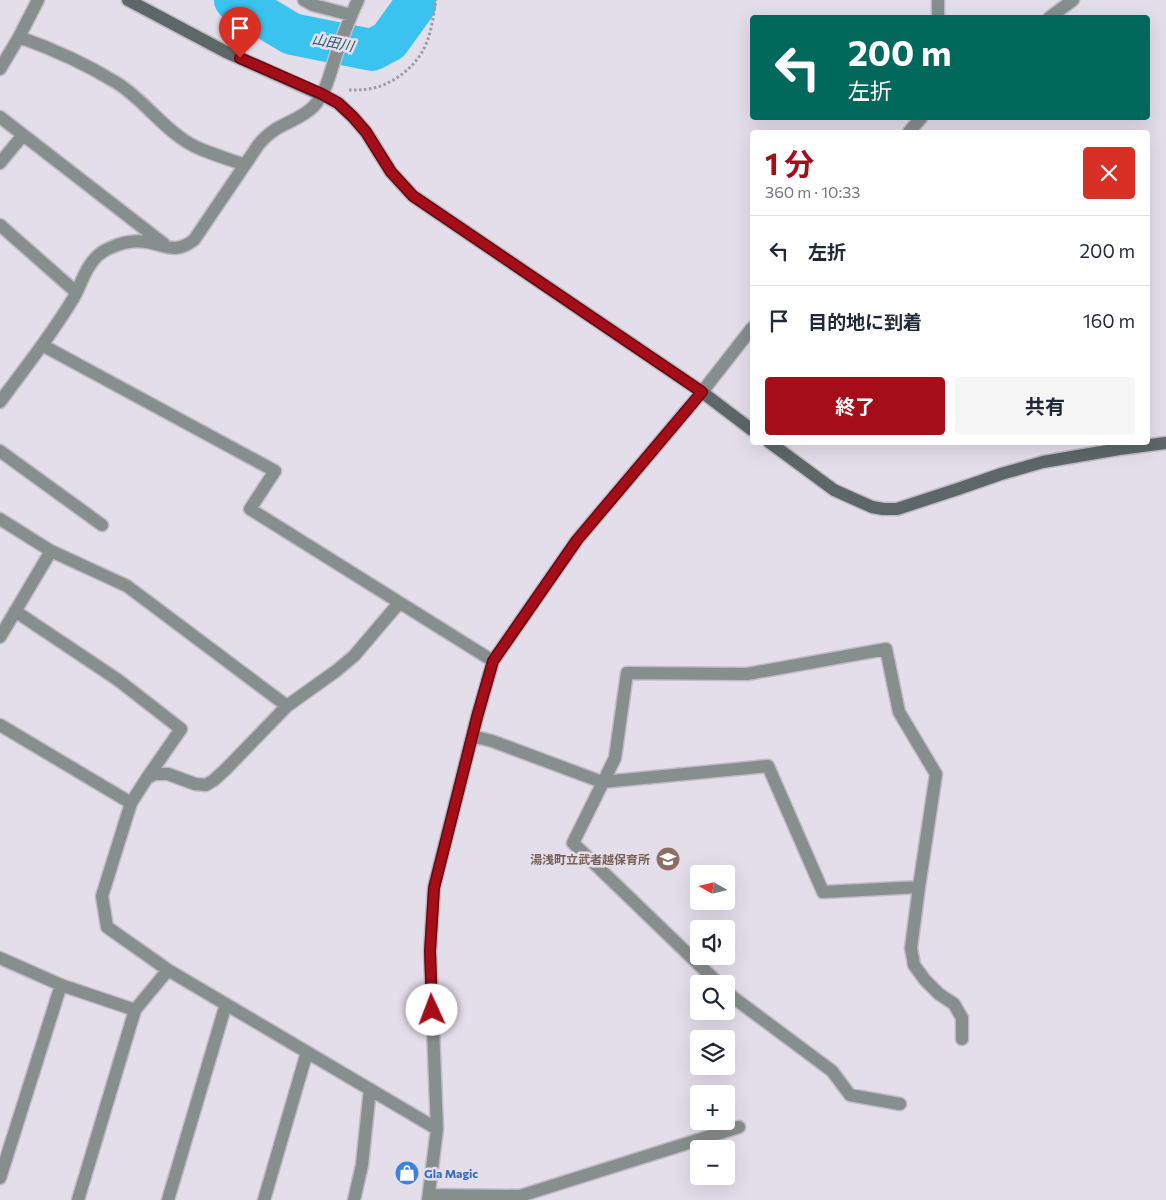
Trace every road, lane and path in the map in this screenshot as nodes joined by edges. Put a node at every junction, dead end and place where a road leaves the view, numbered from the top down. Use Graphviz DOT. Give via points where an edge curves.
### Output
graph roads {
  1 [pos="38,0"];
  2 [pos="128,0"];
  3 [pos="304,0"];
  4 [pos="358,0"];
  5 [pos="436,0"];
  6 [pos="938,0"];
  7 [pos="1073,0"];
  8 [pos="938,15"];
  9 [pos="1053,15"];
  10 [pos="349,20"];
  11 [pos="19,37"];
  12 [pos="0,69"];
  13 [pos="322,94"];
  14 [pos="0,117"];
  15 [pos="919,120"];
  16 [pos="911,130"];
  17 [pos="23,135"];
  18 [pos="0,163"];
  19 [pos="245,165"];
  20 [pos="0,225"];
  21 [pos="168,247"];
  22 [pos="76,292"];
  23 [pos="750,331"];
  24 [pos="42,345"];
  25 [pos="702,392"];
  26 [pos="1,398"];
  27 [pos="750,428"];
  28 [pos="1166,443"];
  29 [pos="773,445"];
  30 [pos="0,451"];
  31 [pos="0,518"];
  32 [pos="102,524"];
  33 [pos="52,551"];
  34 [pos="399,603"];
  35 [pos="15,611"];
  36 [pos="0,637"];
  37 [pos="493,661"];
  38 [pos="287,706"];
  39 [pos="0,725"];
  40 [pos="472,736"];
  41 [pos="147,778"];
  42 [pos="602,782"];
  43 [pos="131,803"];
  44 [pos="919,887"];
  45 [pos="0,958"];
  46 [pos="168,970"];
  47 [pos="710,975"];
  48 [pos="62,985"];
  49 [pos="735,999"];
  50 [pos="226,1004"];
  51 [pos="135,1010"];
  52 [pos="962,1039"];
  53 [pos="307,1052"];
  54 [pos="370,1089"];
  55 [pos="900,1104"];
  56 [pos="740,1127"];
  57 [pos="437,1129"];
  58 [pos="0,1178"];
  59 [pos="428,1197"];
  60 [pos="78,1200"];
  61 [pos="168,1200"];
  62 [pos="264,1200"];
  63 [pos="354,1200"];
  1 -- 11 [label="street"];
  2 -- 13 [label="street" via="226,52"];
  3 -- 10 [label="street"];
  4 -- 10 [label="street"];
  5 -- 13 [label="path" via="430,33 422,53 410,67 381,86"];
  6 -- 8 [label="street"];
  7 -- 9 [label="street"];
  10 -- 13 [label="street"];
  11 -- 12 [label="street"];
  11 -- 19 [label="street" via="44,46 118,84 183,140"];
  13 -- 19 [label="street" via="313,107 266,136"];
  13 -- 25 [label="street" via="338,103 360,124 391,172 413,196"];
  14 -- 17 [label="street"];
  15 -- 16 [label="street"];
  17 -- 18 [label="street"];
  17 -- 21 [label="street"];
  19 -- 21 [label="street" via="194,240 178,249"];
  20 -- 22 [label="street"];
  21 -- 22 [label="street" via="129,242 109,248 89,265"];
  22 -- 24 [label="street"];
  23 -- 25 [label="street"];
  24 -- 26 [label="street"];
  24 -- 34 [label="street" via="275,471 250,509"];
  25 -- 27 [label="street"];
  25 -- 37 [label="street" via="577,540"];
  28 -- 29 [label="street" via="1043,462 896,509 872,507 834,490"];
  30 -- 32 [label="street"];
  31 -- 33 [label="street"];
  33 -- 35 [label="street"];
  33 -- 38 [label="street" via="126,586"];
  34 -- 37 [label="street"];
  34 -- 38 [label="street" via="354,656"];
  35 -- 36 [label="street"];
  35 -- 41 [label="street" via="118,680 181,729"];
  37 -- 40 [label="street"];
  38 -- 41 [label="street" via="226,769 206,785 168,774"];
  39 -- 43 [label="street"];
  40 -- 42 [label="street"];
  40 -- 57 [label="street" via="434,888 430,951"];
  41 -- 43 [label="street"];
  42 -- 44 [label="street" via="768,766 823,892"];
  42 -- 44 [label="street" via="615,758 627,673 748,674 886,649 899,712 936,774"];
  42 -- 47 [label="street" via="573,843"];
  43 -- 46 [label="street" via="102,896 107,927"];
  44 -- 52 [label="street" via="911,948 914,966 939,994 954,1004 962,1018"];
  45 -- 48 [label="street"];
  46 -- 50 [label="street"];
  46 -- 51 [label="street"];
  48 -- 51 [label="street"];
  48 -- 58 [label="street"];
  49 -- 55 [label="street" via="832,1071 850,1095"];
  50 -- 53 [label="street"];
  50 -- 61 [label="street"];
  51 -- 60 [label="street"];
  53 -- 54 [label="street"];
  53 -- 62 [label="street"];
  54 -- 57 [label="street"];
  54 -- 63 [label="street" via="362,1165"];
  56 -- 59 [label="street" via="520,1196"];
  57 -- 59 [label="street"];
}
